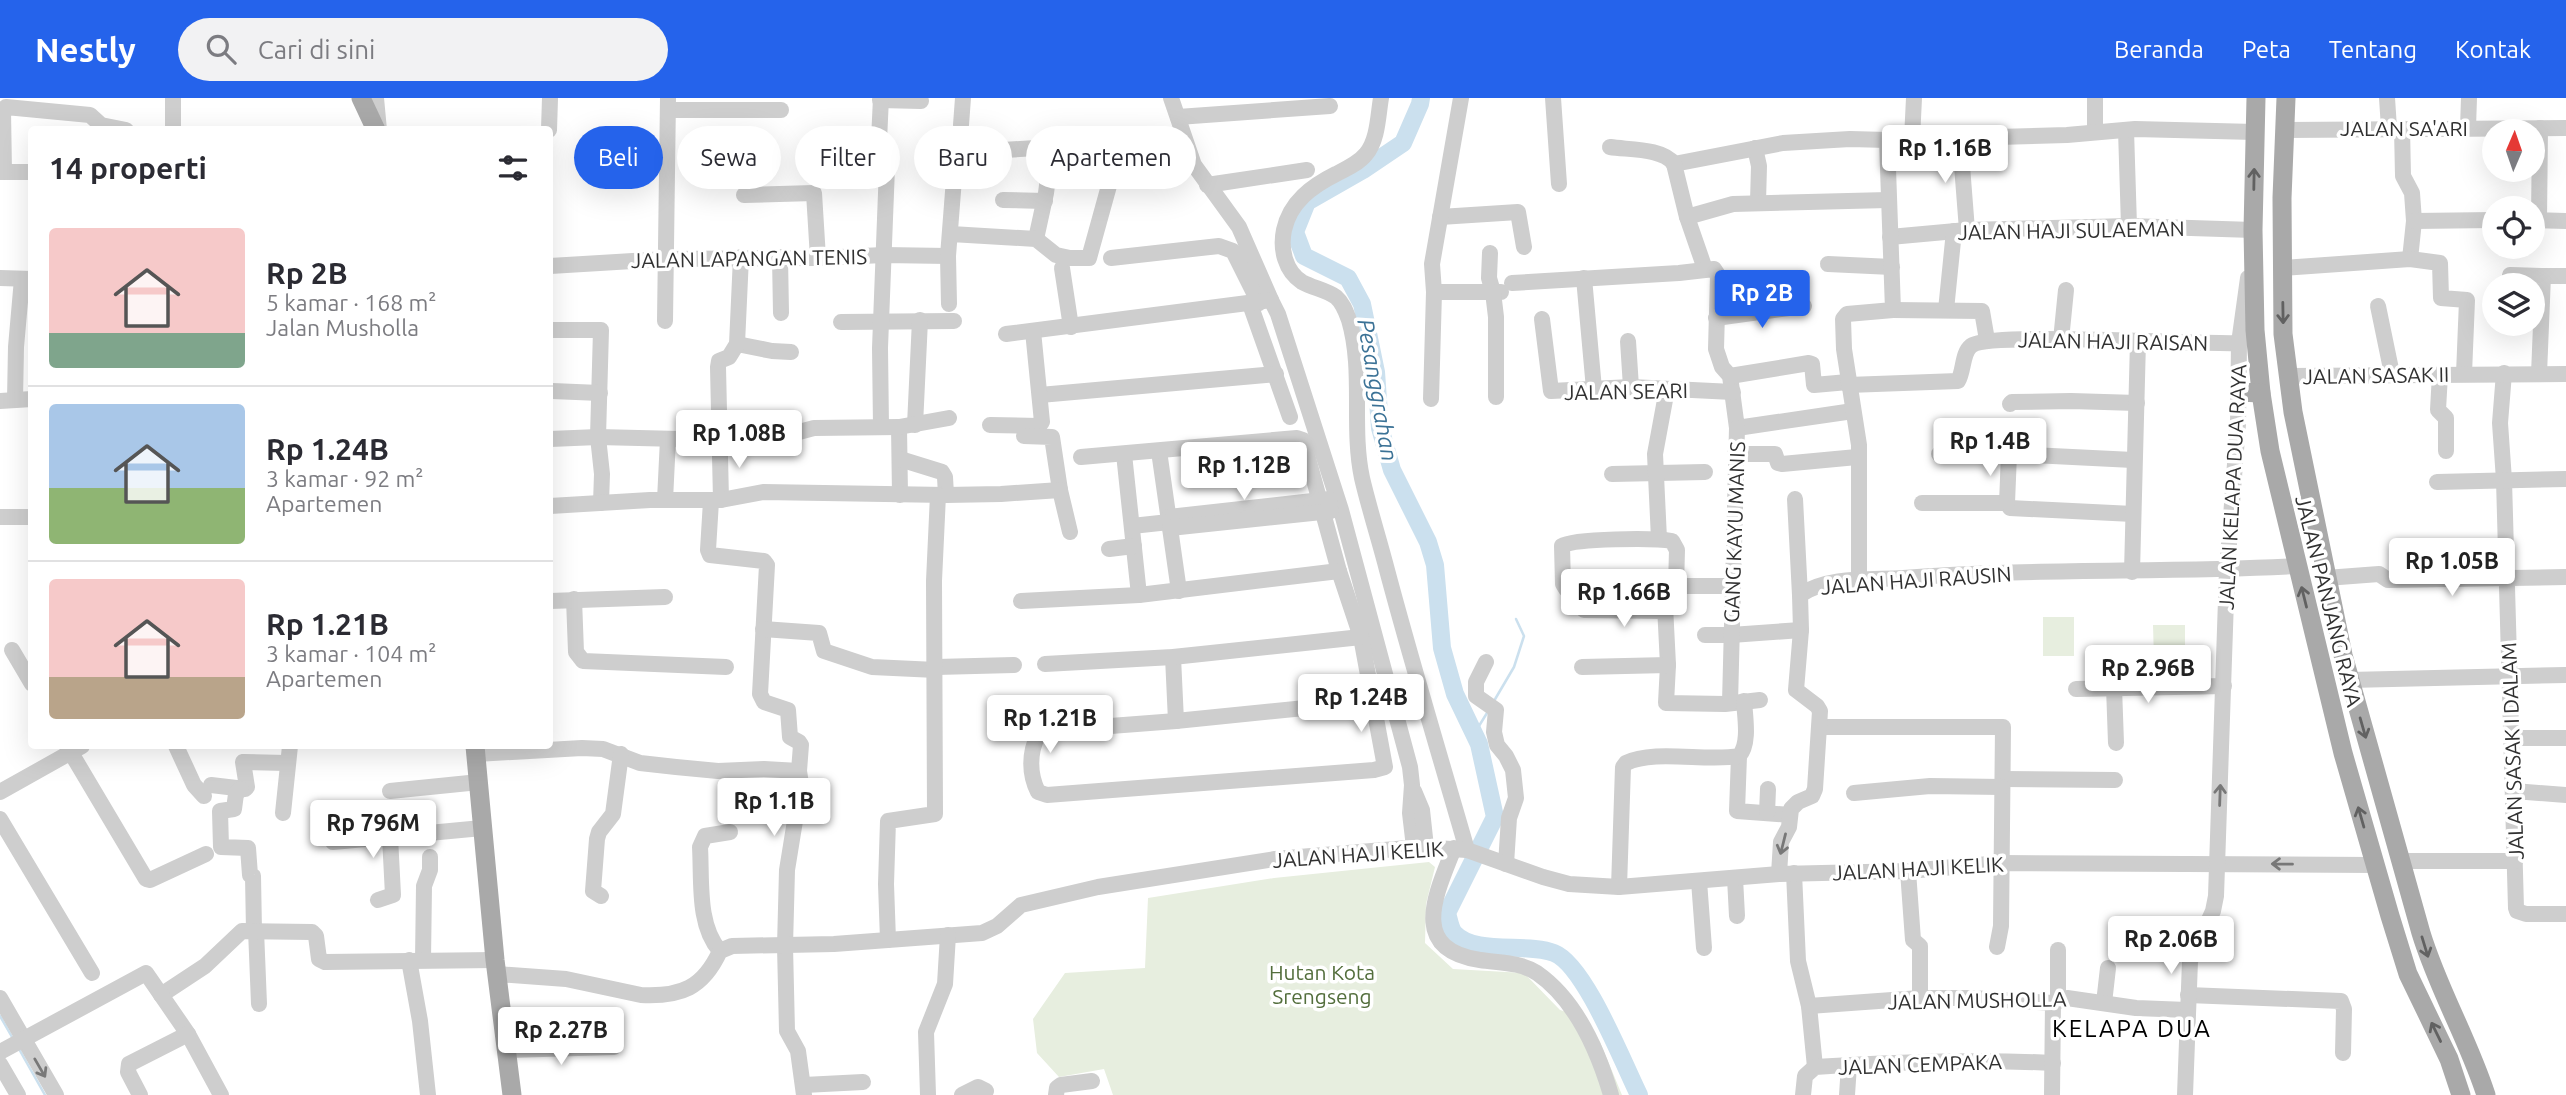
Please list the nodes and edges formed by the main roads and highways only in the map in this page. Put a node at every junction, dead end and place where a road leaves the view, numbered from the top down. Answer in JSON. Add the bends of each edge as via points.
{"nodes":[{"id":1,"x":361,"y":98,"type":"edge"},
{"id":2,"x":2256,"y":98,"type":"edge"},
{"id":3,"x":2286,"y":98,"type":"edge"},
{"id":4,"x":375,"y":126,"type":"edge"},
{"id":5,"x":2238,"y":392,"type":"road end"},
{"id":6,"x":2261,"y":393,"type":"junction"},
{"id":7,"x":476,"y":750,"type":"edge"},
{"id":8,"x":512,"y":1095,"type":"edge"},
{"id":9,"x":2461,"y":1095,"type":"edge"},
{"id":10,"x":2486,"y":1095,"type":"edge"}],
"edges":[{"from":1,"to":4,"type":"main road"},
{"from":6,"to":2,"type":"main road","name":"JALAN PANJANG RAYA","one_way":true,"via":[[2253,253]]},
{"from":3,"to":10,"type":"main road","name":"JALAN PANJANG RAYA","one_way":true,"via":[[2283,334],[2300,453],[2349,680],[2400,861],[2432,970]]},
{"from":5,"to":6,"type":"main road"},
{"from":9,"to":6,"type":"main road","name":"JALAN PANJANG RAYA","one_way":true,"via":[[2408,974],[2343,754],[2270,451]]},
{"from":7,"to":8,"type":"main road"}]}
